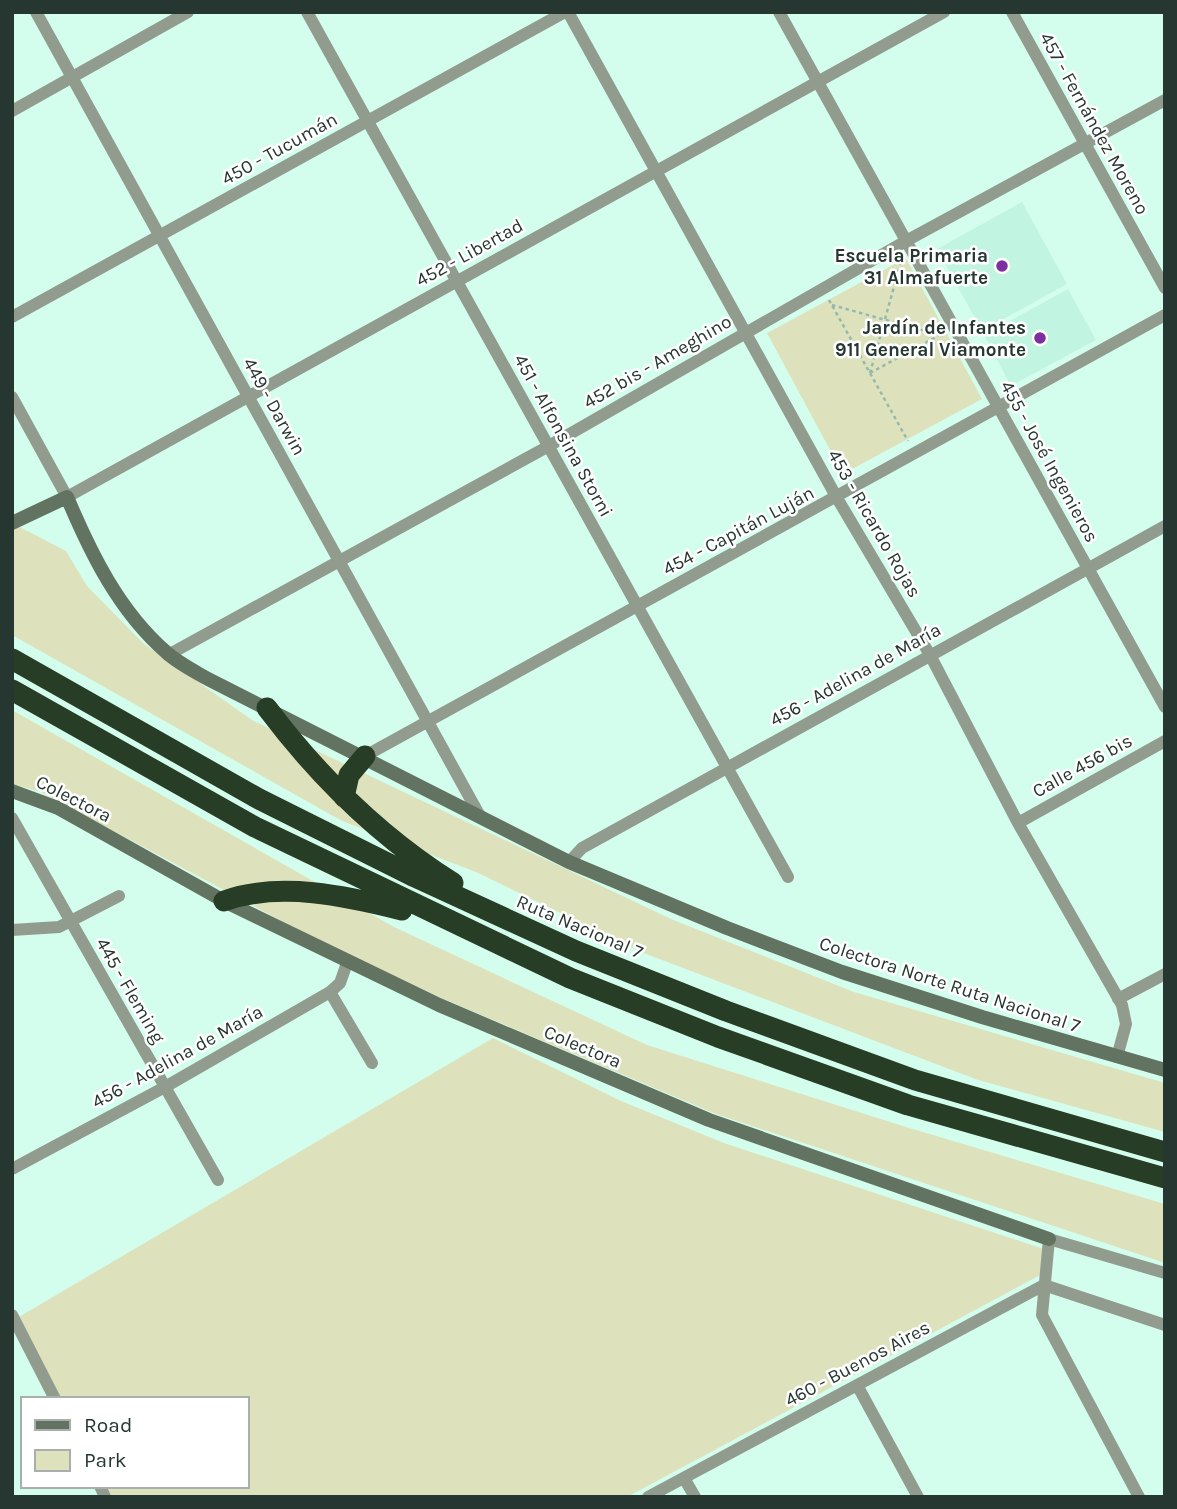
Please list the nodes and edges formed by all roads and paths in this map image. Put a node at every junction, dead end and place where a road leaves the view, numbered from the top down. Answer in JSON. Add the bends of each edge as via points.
{"nodes":[{"id":1,"x":36,"y":12,"type":"edge"},
{"id":2,"x":188,"y":12,"type":"edge"},
{"id":3,"x":307,"y":12,"type":"edge"},
{"id":4,"x":566,"y":12,"type":"edge"},
{"id":5,"x":779,"y":12,"type":"edge"},
{"id":6,"x":944,"y":12,"type":"edge"},
{"id":7,"x":1012,"y":12,"type":"edge"},
{"id":8,"x":72,"y":77,"type":"junction"},
{"id":9,"x":818,"y":82,"type":"junction"},
{"id":10,"x":1165,"y":100,"type":"edge"},
{"id":11,"x":12,"y":111,"type":"edge"},
{"id":12,"x":367,"y":121,"type":"junction"},
{"id":13,"x":1084,"y":143,"type":"junction"},
{"id":14,"x":656,"y":171,"type":"junction"},
{"id":15,"x":159,"y":236,"type":"junction"},
{"id":16,"x":906,"y":241,"type":"junction"},
{"id":17,"x":456,"y":282,"type":"junction"},
{"id":18,"x":822,"y":288,"type":"junction"},
{"id":19,"x":1165,"y":288,"type":"edge"},
{"id":20,"x":832,"y":305,"type":"junction"},
{"id":21,"x":1165,"y":315,"type":"edge"},
{"id":22,"x":12,"y":317,"type":"edge"},
{"id":23,"x":887,"y":320,"type":"junction"},
{"id":24,"x":745,"y":332,"type":"junction"},
{"id":25,"x":939,"y":335,"type":"junction"},
{"id":26,"x":961,"y":341,"type":"junction"},
{"id":27,"x":870,"y":373,"type":"junction"},
{"id":28,"x":12,"y":397,"type":"edge"},
{"id":29,"x":248,"y":397,"type":"junction"},
{"id":30,"x":998,"y":408,"type":"junction"},
{"id":31,"x":547,"y":447,"type":"junction"},
{"id":32,"x":916,"y":454,"type":"junction"},
{"id":33,"x":67,"y":496,"type":"junction"},
{"id":34,"x":837,"y":498,"type":"junction"},
{"id":35,"x":14,"y":521,"type":"edge"},
{"id":36,"x":1165,"y":526,"type":"edge"},
{"id":37,"x":339,"y":561,"type":"junction"},
{"id":38,"x":1088,"y":569,"type":"junction"},
{"id":39,"x":637,"y":606,"type":"junction"},
{"id":40,"x":168,"y":654,"type":"junction"},
{"id":41,"x":930,"y":655,"type":"junction"},
{"id":42,"x":12,"y":659,"type":"edge"},
{"id":43,"x":12,"y":690,"type":"edge"},
{"id":44,"x":1165,"y":707,"type":"edge"},
{"id":45,"x":267,"y":708,"type":"junction"},
{"id":46,"x":427,"y":724,"type":"junction"},
{"id":47,"x":1165,"y":741,"type":"edge"},
{"id":48,"x":365,"y":757,"type":"junction"},
{"id":49,"x":726,"y":767,"type":"junction"},
{"id":50,"x":12,"y":791,"type":"edge"},
{"id":51,"x":344,"y":797,"type":"junction"},
{"id":52,"x":12,"y":818,"type":"edge"},
{"id":53,"x":481,"y":819,"type":"junction"},
{"id":54,"x":1018,"y":823,"type":"junction"},
{"id":55,"x":569,"y":862,"type":"junction"},
{"id":56,"x":788,"y":877,"type":"dead end"},
{"id":57,"x":119,"y":896,"type":"dead end"},
{"id":58,"x":224,"y":901,"type":"junction"},
{"id":59,"x":69,"y":921,"type":"junction"},
{"id":60,"x":448,"y":922,"type":"junction"},
{"id":61,"x":520,"y":925,"type":"junction"},
{"id":62,"x":12,"y":930,"type":"edge"},
{"id":63,"x":347,"y":962,"type":"junction"},
{"id":64,"x":1165,"y":974,"type":"edge"},
{"id":65,"x":330,"y":992,"type":"junction"},
{"id":66,"x":1118,"y":999,"type":"junction"},
{"id":67,"x":1117,"y":1057,"type":"junction"},
{"id":68,"x":372,"y":1063,"type":"dead end"},
{"id":69,"x":1165,"y":1070,"type":"edge"},
{"id":70,"x":165,"y":1087,"type":"junction"},
{"id":71,"x":1165,"y":1152,"type":"edge"},
{"id":72,"x":12,"y":1169,"type":"edge"},
{"id":73,"x":1165,"y":1178,"type":"edge"},
{"id":74,"x":218,"y":1180,"type":"dead end"},
{"id":75,"x":1049,"y":1239,"type":"junction"},
{"id":76,"x":1165,"y":1273,"type":"edge"},
{"id":77,"x":1044,"y":1285,"type":"junction"},
{"id":78,"x":12,"y":1315,"type":"edge"},
{"id":79,"x":1165,"y":1325,"type":"edge"},
{"id":80,"x":857,"y":1385,"type":"junction"},
{"id":81,"x":54,"y":1397,"type":"edge"},
{"id":82,"x":684,"y":1478,"type":"junction"},
{"id":83,"x":648,"y":1497,"type":"edge"},
{"id":84,"x":695,"y":1497,"type":"edge"},
{"id":85,"x":918,"y":1497,"type":"edge"},
{"id":86,"x":1139,"y":1497,"type":"edge"}],
"edges":[{"from":1,"to":8,"type":"street","name":"449 - Darwin"},
{"from":2,"to":8,"type":"street"},
{"from":3,"to":12,"type":"street","name":"451 - Alfonsina Storni"},
{"from":4,"to":12,"type":"street","name":"450 - Tucumán"},
{"from":4,"to":14,"type":"street","name":"453 - Ricardo Rojas"},
{"from":5,"to":9,"type":"street","name":"455 - José Ingenieros"},
{"from":6,"to":9,"type":"street","name":"452 - Libertad"},
{"from":7,"to":13,"type":"street","name":"457 - Fernández Moreno"},
{"from":8,"to":11,"type":"street"},
{"from":8,"to":15,"type":"street","name":"449 - Darwin"},
{"from":9,"to":14,"type":"street","name":"452 - Libertad"},
{"from":9,"to":16,"type":"street","name":"455 - José Ingenieros"},
{"from":10,"to":13,"type":"street","name":"452 bis - Ameghino"},
{"from":12,"to":15,"type":"street","name":"450 - Tucumán"},
{"from":12,"to":17,"type":"street","name":"451 - Alfonsina Storni"},
{"from":13,"to":16,"type":"street","name":"452 bis - Ameghino"},
{"from":13,"to":19,"type":"street","name":"457 - Fernández Moreno"},
{"from":14,"to":17,"type":"street","name":"452 - Libertad"},
{"from":14,"to":24,"type":"street","name":"453 - Ricardo Rojas"},
{"from":15,"to":22,"type":"street","name":"450 - Tucumán"},
{"from":15,"to":29,"type":"street","name":"449 - Darwin"},
{"from":16,"to":18,"type":"street","name":"452 bis - Ameghino"},
{"from":16,"to":23,"type":"path"},
{"from":16,"to":26,"type":"street","name":"455 - José Ingenieros"},
{"from":17,"to":29,"type":"street","name":"452 - Libertad"},
{"from":17,"to":31,"type":"street","name":"451 - Alfonsina Storni"},
{"from":18,"to":20,"type":"path"},
{"from":18,"to":24,"type":"street","name":"452 bis - Ameghino"},
{"from":20,"to":23,"type":"path"},
{"from":20,"to":27,"type":"path"},
{"from":21,"to":30,"type":"street","name":"454 - Capitán Luján"},
{"from":23,"to":25,"type":"path"},
{"from":23,"to":27,"type":"path"},
{"from":24,"to":31,"type":"street","name":"452 bis - Ameghino"},
{"from":24,"to":34,"type":"street","name":"453 - Ricardo Rojas"},
{"from":25,"to":26,"type":"path"},
{"from":25,"to":27,"type":"path"},
{"from":26,"to":30,"type":"street","name":"455 - José Ingenieros"},
{"from":27,"to":32,"type":"path"},
{"from":28,"to":33,"type":"street"},
{"from":29,"to":33,"type":"street","name":"452 - Libertad"},
{"from":29,"to":37,"type":"street","name":"449 - Darwin"},
{"from":30,"to":32,"type":"street","name":"454 - Capitán Luján"},
{"from":30,"to":38,"type":"street","name":"455 - José Ingenieros"},
{"from":31,"to":37,"type":"street","name":"452 bis - Ameghino"},
{"from":31,"to":39,"type":"street","name":"451 - Alfonsina Storni"},
{"from":32,"to":34,"type":"street","name":"454 - Capitán Luján"},
{"from":33,"to":35,"type":"street","name":"452 - Libertad"},
{"from":33,"to":40,"type":"street","via":[[108,583]]},
{"from":34,"to":39,"type":"street","name":"454 - Capitán Luján"},
{"from":34,"to":41,"type":"street","name":"453 - Ricardo Rojas"},
{"from":36,"to":38,"type":"street","name":"456 - Adelina de María"},
{"from":37,"to":40,"type":"street","name":"452 bis - Ameghino"},
{"from":37,"to":46,"type":"street","name":"449 - Darwin"},
{"from":38,"to":41,"type":"street","name":"456 - Adelina de María"},
{"from":38,"to":44,"type":"street","name":"455 - José Ingenieros"},
{"from":39,"to":46,"type":"street","name":"454 - Capitán Luján"},
{"from":39,"to":49,"type":"street","name":"451 - Alfonsina Storni"},
{"from":40,"to":45,"type":"street"},
{"from":41,"to":49,"type":"street","name":"456 - Adelina de María"},
{"from":41,"to":54,"type":"street","name":"453 - Ricardo Rojas"},
{"from":42,"to":61,"type":"highway","name":"Ruta Nacional 7","via":[[259,799]]},
{"from":43,"to":60,"type":"highway","via":[[255,827]]},
{"from":45,"to":48,"type":"street"},
{"from":45,"to":51,"type":"highway","via":[[303,757]]},
{"from":46,"to":48,"type":"street","name":"454 - Capitán Luján"},
{"from":46,"to":53,"type":"street","name":"449 - Darwin"},
{"from":47,"to":54,"type":"street","name":"Calle 456 bis"},
{"from":48,"to":51,"type":"highway","via":[[349,775]]},
{"from":48,"to":53,"type":"street"},
{"from":49,"to":55,"type":"street","name":"456 - Adelina de María","via":[[582,848]]},
{"from":49,"to":56,"type":"street","name":"451 - Alfonsina Storni"},
{"from":50,"to":58,"type":"street","name":"Colectora","via":[[58,808]]},
{"from":51,"to":61,"type":"highway","via":[[406,851]]},
{"from":52,"to":59,"type":"street","name":"445 - Fleming"},
{"from":53,"to":55,"type":"street"},
{"from":54,"to":66,"type":"street","name":"453 - Ricardo Rojas"},
{"from":55,"to":67,"type":"street","name":"Colectora Norte Ruta Nacional 7","via":[[842,972]]},
{"from":57,"to":59,"type":"street"},
{"from":58,"to":60,"type":"highway","via":[[253,893],[297,892],[377,904]]},
{"from":58,"to":63,"type":"street","name":"Colectora"},
{"from":59,"to":62,"type":"street","via":[[59,927]]},
{"from":59,"to":70,"type":"street","name":"445 - Fleming"},
{"from":60,"to":73,"type":"highway","via":[[570,978],[908,1105]]},
{"from":61,"to":71,"type":"highway","name":"Ruta Nacional 7","via":[[726,1011],[915,1080]]},
{"from":63,"to":65,"type":"street","via":[[340,983]]},
{"from":63,"to":75,"type":"street","name":"Colectora","via":[[709,1120]]},
{"from":64,"to":66,"type":"street"},
{"from":65,"to":68,"type":"street"},
{"from":65,"to":70,"type":"street","name":"456 - Adelina de María"},
{"from":66,"to":67,"type":"street","name":"453 - Ricardo Rojas","via":[[1126,1024]]},
{"from":67,"to":69,"type":"street","name":"Colectora Norte Ruta Nacional 7"},
{"from":70,"to":72,"type":"street","name":"456 - Adelina de María"},
{"from":70,"to":74,"type":"street","name":"445 - Fleming"},
{"from":75,"to":76,"type":"street","name":"Colectora"},
{"from":75,"to":77,"type":"street"},
{"from":77,"to":79,"type":"street"},
{"from":77,"to":80,"type":"street","name":"460 - Buenos Aires"},
{"from":77,"to":86,"type":"street","via":[[1042,1315]]},
{"from":78,"to":81,"type":"street"},
{"from":80,"to":82,"type":"street","name":"460 - Buenos Aires"},
{"from":80,"to":85,"type":"street"},
{"from":82,"to":83,"type":"street","name":"460 - Buenos Aires"},
{"from":82,"to":84,"type":"street"}]}
